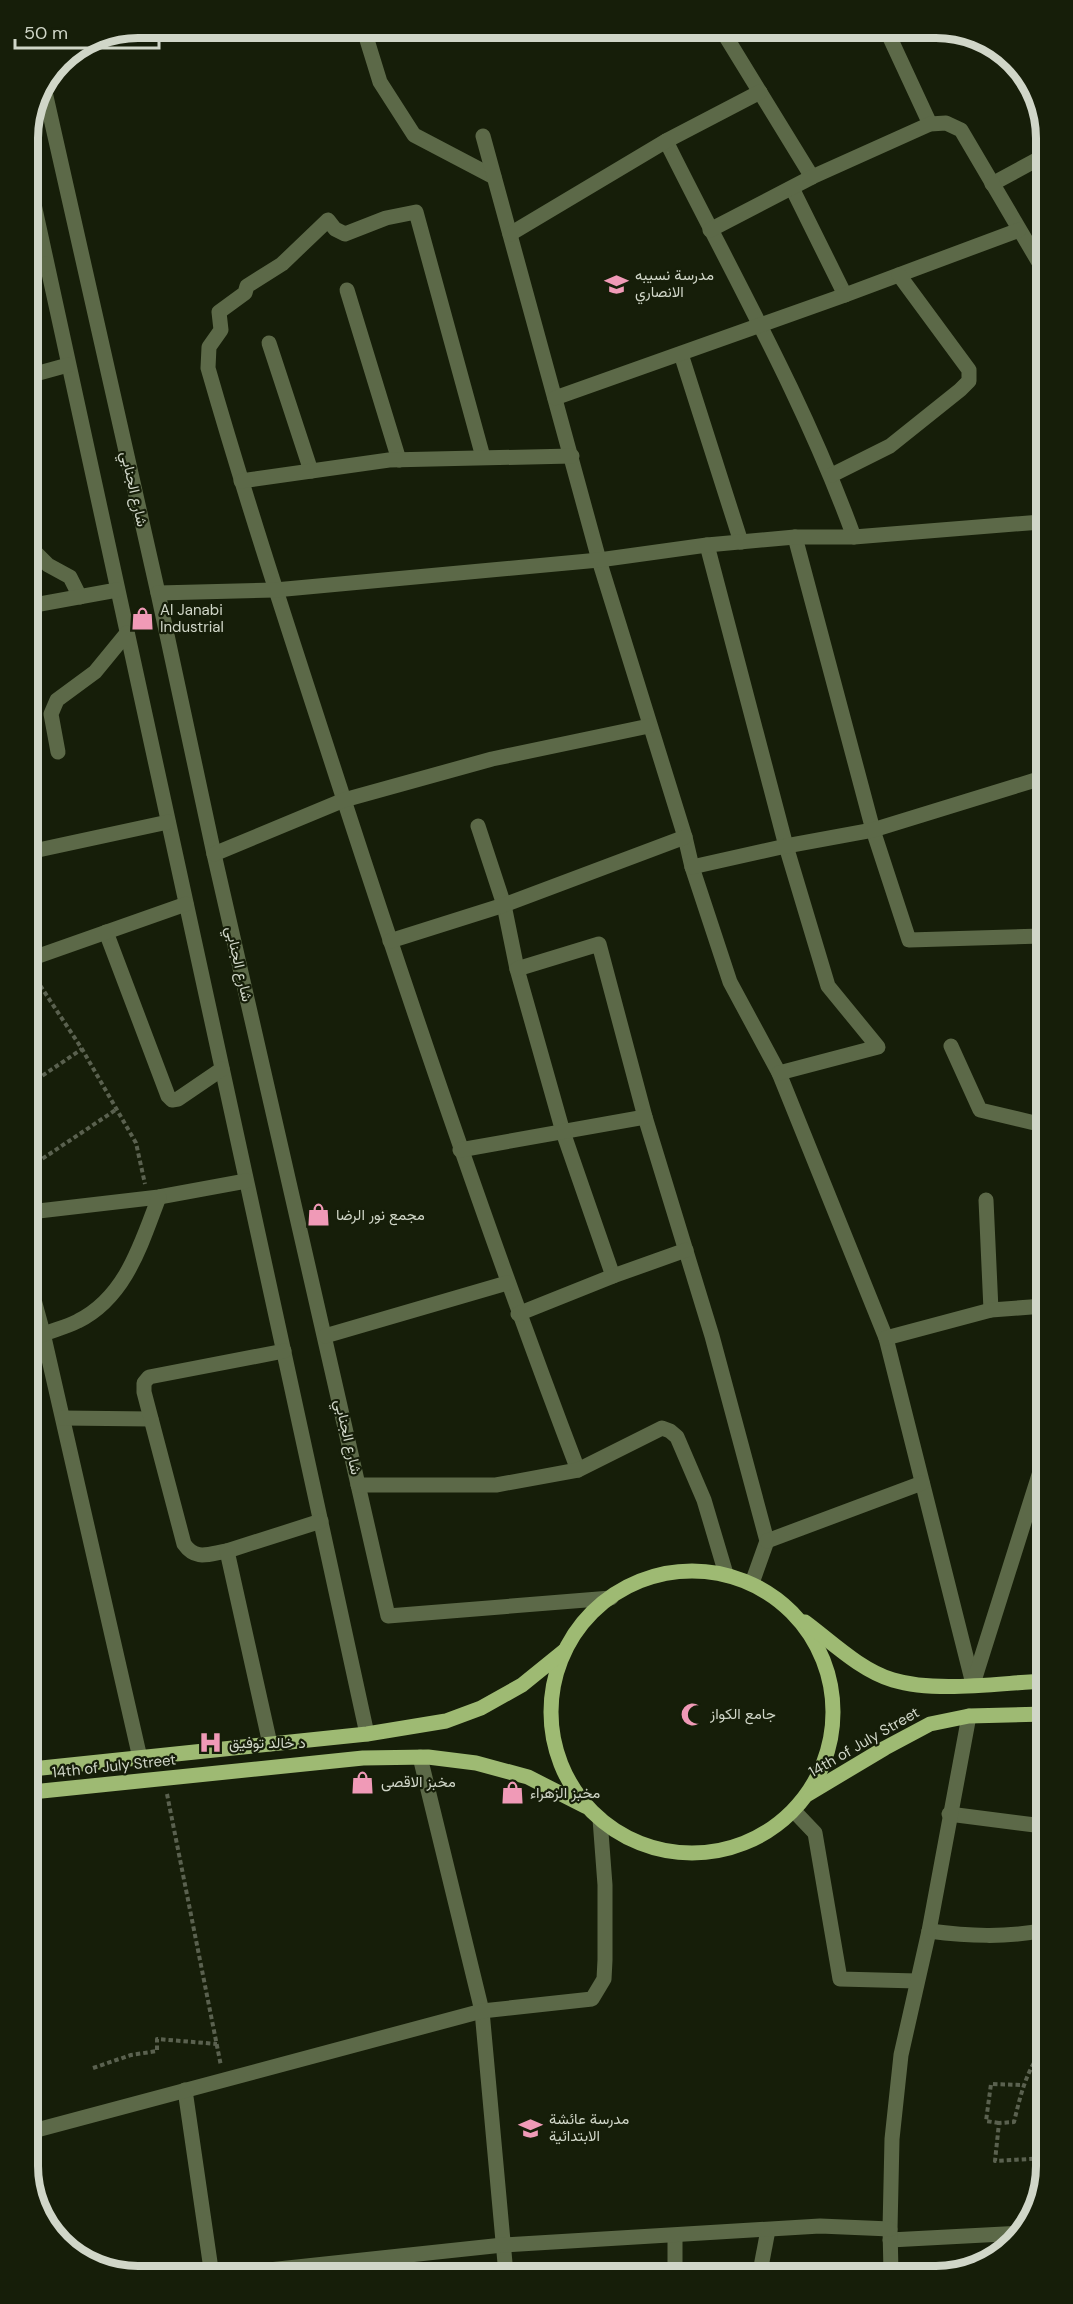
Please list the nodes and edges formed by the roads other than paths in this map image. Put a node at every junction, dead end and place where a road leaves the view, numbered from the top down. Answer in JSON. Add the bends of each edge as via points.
{"nodes":[{"id":1,"x":366,"y":38,"type":"edge"},
{"id":2,"x":727,"y":38,"type":"edge"},
{"id":3,"x":890,"y":38,"type":"edge"},
{"id":4,"x":760,"y":92,"type":"junction"},
{"id":5,"x":46,"y":98,"type":"edge"},
{"id":6,"x":930,"y":124,"type":"junction"},
{"id":7,"x":483,"y":136,"type":"dead end"},
{"id":8,"x":666,"y":141,"type":"junction"},
{"id":9,"x":1036,"y":160,"type":"edge"},
{"id":10,"x":494,"y":177,"type":"junction"},
{"id":11,"x":812,"y":177,"type":"junction"},
{"id":12,"x":992,"y":184,"type":"junction"},
{"id":13,"x":792,"y":188,"type":"junction"},
{"id":14,"x":38,"y":225,"type":"edge"},
{"id":15,"x":710,"y":230,"type":"junction"},
{"id":16,"x":1019,"y":230,"type":"junction"},
{"id":17,"x":510,"y":234,"type":"junction"},
{"id":18,"x":1036,"y":258,"type":"edge"},
{"id":19,"x":46,"y":264,"type":"junction"},
{"id":20,"x":38,"y":267,"type":"edge"},
{"id":21,"x":899,"y":275,"type":"junction"},
{"id":22,"x":347,"y":290,"type":"dead end"},
{"id":23,"x":845,"y":295,"type":"junction"},
{"id":24,"x":761,"y":326,"type":"junction"},
{"id":25,"x":269,"y":343,"type":"dead end"},
{"id":26,"x":681,"y":354,"type":"junction"},
{"id":27,"x":68,"y":365,"type":"junction"},
{"id":28,"x":38,"y":372,"type":"edge"},
{"id":29,"x":555,"y":398,"type":"junction"},
{"id":30,"x":572,"y":456,"type":"junction"},
{"id":31,"x":483,"y":457,"type":"junction"},
{"id":32,"x":399,"y":460,"type":"junction"},
{"id":33,"x":311,"y":471,"type":"junction"},
{"id":34,"x":832,"y":475,"type":"junction"},
{"id":35,"x":241,"y":481,"type":"junction"},
{"id":36,"x":1036,"y":522,"type":"edge"},
{"id":37,"x":795,"y":537,"type":"junction"},
{"id":38,"x":854,"y":537,"type":"junction"},
{"id":39,"x":741,"y":542,"type":"junction"},
{"id":40,"x":707,"y":545,"type":"junction"},
{"id":41,"x":38,"y":555,"type":"edge"},
{"id":42,"x":599,"y":560,"type":"junction"},
{"id":43,"x":117,"y":590,"type":"junction"},
{"id":44,"x":274,"y":590,"type":"junction"},
{"id":45,"x":158,"y":593,"type":"junction"},
{"id":46,"x":80,"y":597,"type":"junction"},
{"id":47,"x":38,"y":604,"type":"edge"},
{"id":48,"x":127,"y":633,"type":"junction"},
{"id":49,"x":649,"y":726,"type":"junction"},
{"id":50,"x":58,"y":752,"type":"dead end"},
{"id":51,"x":1036,"y":780,"type":"edge"},
{"id":52,"x":344,"y":800,"type":"junction"},
{"id":53,"x":168,"y":822,"type":"junction"},
{"id":54,"x":478,"y":826,"type":"dead end"},
{"id":55,"x":873,"y":830,"type":"junction"},
{"id":56,"x":685,"y":837,"type":"junction"},
{"id":57,"x":786,"y":846,"type":"junction"},
{"id":58,"x":38,"y":850,"type":"edge"},
{"id":59,"x":214,"y":854,"type":"junction"},
{"id":60,"x":692,"y":867,"type":"junction"},
{"id":61,"x":186,"y":904,"type":"junction"},
{"id":62,"x":504,"y":905,"type":"junction"},
{"id":63,"x":106,"y":933,"type":"junction"},
{"id":64,"x":1036,"y":936,"type":"edge"},
{"id":65,"x":390,"y":941,"type":"junction"},
{"id":66,"x":38,"y":956,"type":"edge"},
{"id":67,"x":517,"y":969,"type":"junction"},
{"id":68,"x":951,"y":1046,"type":"dead end"},
{"id":69,"x":222,"y":1069,"type":"junction"},
{"id":70,"x":779,"y":1073,"type":"junction"},
{"id":71,"x":645,"y":1116,"type":"junction"},
{"id":72,"x":1036,"y":1123,"type":"edge"},
{"id":73,"x":563,"y":1132,"type":"junction"},
{"id":74,"x":460,"y":1150,"type":"junction"},
{"id":75,"x":246,"y":1181,"type":"junction"},
{"id":76,"x":153,"y":1198,"type":"junction"},
{"id":77,"x":986,"y":1200,"type":"dead end"},
{"id":78,"x":38,"y":1211,"type":"edge"},
{"id":79,"x":686,"y":1250,"type":"junction"},
{"id":80,"x":613,"y":1275,"type":"junction"},
{"id":81,"x":507,"y":1283,"type":"junction"},
{"id":82,"x":1036,"y":1307,"type":"edge"},
{"id":83,"x":991,"y":1310,"type":"junction"},
{"id":84,"x":518,"y":1314,"type":"junction"},
{"id":85,"x":38,"y":1336,"type":"edge"},
{"id":86,"x":325,"y":1336,"type":"junction"},
{"id":87,"x":886,"y":1338,"type":"junction"},
{"id":88,"x":38,"y":1339,"type":"edge"},
{"id":89,"x":284,"y":1351,"type":"junction"},
{"id":90,"x":63,"y":1418,"type":"junction"},
{"id":91,"x":151,"y":1419,"type":"junction"},
{"id":92,"x":578,"y":1470,"type":"junction"},
{"id":93,"x":922,"y":1483,"type":"junction"},
{"id":94,"x":1036,"y":1484,"type":"edge"},
{"id":95,"x":358,"y":1485,"type":"junction"},
{"id":96,"x":321,"y":1521,"type":"junction"},
{"id":97,"x":767,"y":1541,"type":"junction"},
{"id":98,"x":227,"y":1551,"type":"junction"},
{"id":99,"x":726,"y":1574,"type":"junction"},
{"id":100,"x":752,"y":1583,"type":"junction"},
{"id":101,"x":611,"y":1598,"type":"junction"},
{"id":102,"x":796,"y":1616,"type":"junction"},
{"id":103,"x":564,"y":1651,"type":"junction"},
{"id":104,"x":1036,"y":1681,"type":"edge"},
{"id":105,"x":973,"y":1684,"type":"junction"},
{"id":106,"x":1036,"y":1714,"type":"edge"},
{"id":107,"x":969,"y":1716,"type":"junction"},
{"id":108,"x":368,"y":1734,"type":"junction"},
{"id":109,"x":270,"y":1744,"type":"junction"},
{"id":110,"x":420,"y":1757,"type":"junction"},
{"id":111,"x":140,"y":1758,"type":"junction"},
{"id":112,"x":38,"y":1768,"type":"edge"},
{"id":113,"x":38,"y":1791,"type":"edge"},
{"id":114,"x":808,"y":1794,"type":"junction"},
{"id":115,"x":586,"y":1807,"type":"junction"},
{"id":116,"x":794,"y":1811,"type":"junction"},
{"id":117,"x":949,"y":1814,"type":"junction"},
{"id":118,"x":600,"y":1819,"type":"junction"},
{"id":119,"x":1036,"y":1825,"type":"edge"},
{"id":120,"x":929,"y":1931,"type":"junction"},
{"id":121,"x":1036,"y":1932,"type":"edge"},
{"id":122,"x":917,"y":1981,"type":"junction"},
{"id":123,"x":482,"y":2010,"type":"junction"},
{"id":124,"x":185,"y":2090,"type":"junction"},
{"id":125,"x":38,"y":2129,"type":"edge"},
{"id":126,"x":768,"y":2230,"type":"junction"},
{"id":127,"x":1009,"y":2233,"type":"edge"},
{"id":128,"x":890,"y":2235,"type":"junction"},
{"id":129,"x":675,"y":2236,"type":"junction"},
{"id":130,"x":503,"y":2245,"type":"junction"},
{"id":131,"x":211,"y":2266,"type":"edge"},
{"id":132,"x":359,"y":2266,"type":"edge"},
{"id":133,"x":505,"y":2266,"type":"edge"},
{"id":134,"x":675,"y":2266,"type":"edge"},
{"id":135,"x":761,"y":2266,"type":"edge"},
{"id":136,"x":891,"y":2266,"type":"edge"}],
"edges":[{"from":1,"to":10,"type":"street","via":[[380,82],[414,135]]},
{"from":2,"to":4,"type":"street"},
{"from":3,"to":6,"type":"street"},
{"from":4,"to":8,"type":"street"},
{"from":4,"to":11,"type":"street"},
{"from":5,"to":45,"type":"street","name":"شارع الجنابي"},
{"from":6,"to":11,"type":"street"},
{"from":6,"to":12,"type":"street","via":[[946,123],[961,130]]},
{"from":7,"to":10,"type":"street"},
{"from":8,"to":15,"type":"street"},
{"from":8,"to":17,"type":"street"},
{"from":9,"to":12,"type":"street"},
{"from":10,"to":17,"type":"street"},
{"from":11,"to":13,"type":"street"},
{"from":12,"to":16,"type":"street"},
{"from":13,"to":15,"type":"street"},
{"from":13,"to":23,"type":"street"},
{"from":14,"to":19,"type":"street"},
{"from":15,"to":24,"type":"street"},
{"from":16,"to":18,"type":"street"},
{"from":16,"to":21,"type":"street"},
{"from":17,"to":29,"type":"street"},
{"from":19,"to":20,"type":"street"},
{"from":19,"to":27,"type":"street"},
{"from":21,"to":23,"type":"street"},
{"from":21,"to":34,"type":"street","via":[[969,370],[969,381],[890,446]]},
{"from":22,"to":32,"type":"street"},
{"from":23,"to":24,"type":"street"},
{"from":24,"to":26,"type":"street"},
{"from":24,"to":34,"type":"street"},
{"from":25,"to":33,"type":"street"},
{"from":26,"to":29,"type":"street"},
{"from":26,"to":39,"type":"street"},
{"from":27,"to":28,"type":"street"},
{"from":27,"to":43,"type":"street"},
{"from":29,"to":30,"type":"street"},
{"from":30,"to":31,"type":"street"},
{"from":30,"to":42,"type":"street"},
{"from":31,"to":32,"type":"street"},
{"from":31,"to":35,"type":"street","via":[[416,212],[386,218],[345,234],[328,220],[282,264],[247,286],[245,293],[219,312],[221,330],[209,347],[208,368]]},
{"from":32,"to":33,"type":"street"},
{"from":33,"to":35,"type":"street"},
{"from":34,"to":38,"type":"street"},
{"from":35,"to":44,"type":"street"},
{"from":36,"to":38,"type":"street"},
{"from":37,"to":38,"type":"street"},
{"from":37,"to":39,"type":"street"},
{"from":37,"to":55,"type":"street"},
{"from":39,"to":40,"type":"street"},
{"from":40,"to":42,"type":"street"},
{"from":40,"to":57,"type":"street"},
{"from":41,"to":46,"type":"street","via":[[69,577]]},
{"from":42,"to":44,"type":"street"},
{"from":42,"to":49,"type":"street"},
{"from":43,"to":46,"type":"street"},
{"from":43,"to":48,"type":"street"},
{"from":44,"to":45,"type":"street"},
{"from":44,"to":52,"type":"street"},
{"from":45,"to":59,"type":"street","name":"شارع الجنابي"},
{"from":46,"to":47,"type":"street"},
{"from":48,"to":50,"type":"street","via":[[95,672],[57,700],[51,714]]},
{"from":48,"to":53,"type":"street"},
{"from":49,"to":52,"type":"street","via":[[492,759]]},
{"from":49,"to":56,"type":"street"},
{"from":51,"to":55,"type":"street"},
{"from":52,"to":59,"type":"street"},
{"from":52,"to":65,"type":"street"},
{"from":53,"to":58,"type":"street"},
{"from":53,"to":61,"type":"street"},
{"from":54,"to":62,"type":"street"},
{"from":55,"to":57,"type":"street"},
{"from":55,"to":64,"type":"street","via":[[909,940]]},
{"from":56,"to":60,"type":"street"},
{"from":56,"to":62,"type":"street"},
{"from":57,"to":60,"type":"street"},
{"from":57,"to":70,"type":"street","via":[[828,986],[878,1047]]},
{"from":59,"to":86,"type":"street","name":"شارع الجنابي"},
{"from":60,"to":70,"type":"street","via":[[730,982]]},
{"from":61,"to":63,"type":"street"},
{"from":61,"to":69,"type":"street"},
{"from":62,"to":65,"type":"street"},
{"from":62,"to":67,"type":"street"},
{"from":63,"to":66,"type":"street"},
{"from":63,"to":69,"type":"street","via":[[168,1096],[178,1099]]},
{"from":65,"to":74,"type":"street"},
{"from":67,"to":71,"type":"street","via":[[599,944]]},
{"from":67,"to":73,"type":"street"},
{"from":68,"to":72,"type":"street","via":[[980,1110]]},
{"from":69,"to":75,"type":"street"},
{"from":70,"to":87,"type":"street"},
{"from":71,"to":73,"type":"street"},
{"from":71,"to":79,"type":"street"},
{"from":73,"to":74,"type":"street"},
{"from":73,"to":80,"type":"street"},
{"from":74,"to":81,"type":"street"},
{"from":75,"to":76,"type":"street"},
{"from":75,"to":89,"type":"street"},
{"from":76,"to":78,"type":"street"},
{"from":76,"to":85,"type":"street","via":[[129,1270],[110,1296],[77,1322]]},
{"from":77,"to":83,"type":"street"},
{"from":79,"to":80,"type":"street"},
{"from":79,"to":97,"type":"street"},
{"from":80,"to":84,"type":"street"},
{"from":81,"to":84,"type":"street"},
{"from":81,"to":86,"type":"street"},
{"from":82,"to":83,"type":"street"},
{"from":83,"to":87,"type":"street"},
{"from":84,"to":92,"type":"street"},
{"from":86,"to":95,"type":"street","name":"شارع الجنابي"},
{"from":87,"to":93,"type":"street"},
{"from":88,"to":90,"type":"street"},
{"from":89,"to":91,"type":"street","via":[[149,1377],[144,1392]]},
{"from":89,"to":96,"type":"street"},
{"from":90,"to":91,"type":"street"},
{"from":90,"to":111,"type":"street"},
{"from":91,"to":98,"type":"street","via":[[184,1544],[190,1553],[199,1555]]},
{"from":92,"to":95,"type":"street","via":[[496,1485]]},
{"from":92,"to":99,"type":"street","via":[[662,1428],[669,1431],[677,1437],[704,1500]]},
{"from":93,"to":97,"type":"street"},
{"from":93,"to":105,"type":"street"},
{"from":94,"to":105,"type":"street"},
{"from":95,"to":101,"type":"street","name":"شارع الجنابي","via":[[388,1616]]},
{"from":96,"to":98,"type":"street"},
{"from":96,"to":108,"type":"street"},
{"from":97,"to":100,"type":"street"},
{"from":98,"to":109,"type":"street"},
{"from":99,"to":100,"type":"main road"},
{"from":99,"to":101,"type":"main road","via":[[678,1570],[632,1583]]},
{"from":100,"to":102,"type":"main road"},
{"from":101,"to":103,"type":"main road","via":[[592,1611]]},
{"from":102,"to":105,"type":"main road","name":"14th of July Street","via":[[865,1666],[893,1680],[923,1685]]},
{"from":102,"to":114,"type":"main road","via":[[820,1651],[833,1691],[833,1734],[824,1765]]},
{"from":103,"to":108,"type":"main road","name":"14th of July Street","via":[[522,1685],[481,1708],[446,1720]]},
{"from":103,"to":115,"type":"main road","via":[[553,1682],[550,1715],[555,1748],[567,1779]]},
{"from":104,"to":105,"type":"main road","name":"14th of July Street"},
{"from":106,"to":107,"type":"main road","name":"14th of July Street"},
{"from":107,"to":114,"type":"main road","name":"14th of July Street","via":[[930,1724]]},
{"from":107,"to":117,"type":"street"},
{"from":108,"to":109,"type":"main road","name":"14th of July Street"},
{"from":109,"to":111,"type":"main road","name":"14th of July Street"},
{"from":110,"to":113,"type":"main road","name":"14th of July Street","via":[[363,1758]]},
{"from":110,"to":115,"type":"main road","name":"14th of July Street","via":[[476,1762],[528,1777]]},
{"from":110,"to":123,"type":"street"},
{"from":111,"to":112,"type":"main road","name":"14th of July Street"},
{"from":114,"to":116,"type":"main road"},
{"from":115,"to":118,"type":"main road"},
{"from":116,"to":118,"type":"main road","via":[[766,1833],[734,1848],[699,1854],[663,1851],[630,1839]]},
{"from":116,"to":122,"type":"street","via":[[814,1833],[840,1979]]},
{"from":117,"to":119,"type":"street"},
{"from":117,"to":120,"type":"street"},
{"from":118,"to":123,"type":"street","via":[[605,1960],[604,1979],[592,1999]]},
{"from":120,"to":121,"type":"street","via":[[976,1937]]},
{"from":120,"to":122,"type":"street"},
{"from":122,"to":128,"type":"street","via":[[901,2055],[892,2139]]},
{"from":123,"to":124,"type":"street"},
{"from":123,"to":130,"type":"street"},
{"from":124,"to":125,"type":"street"},
{"from":124,"to":131,"type":"street"},
{"from":126,"to":128,"type":"street","via":[[820,2226]]},
{"from":126,"to":129,"type":"street"},
{"from":126,"to":135,"type":"street"},
{"from":127,"to":128,"type":"street"},
{"from":128,"to":136,"type":"street"},
{"from":129,"to":130,"type":"street"},
{"from":129,"to":134,"type":"street"},
{"from":130,"to":132,"type":"street"},
{"from":130,"to":133,"type":"street"}]}
